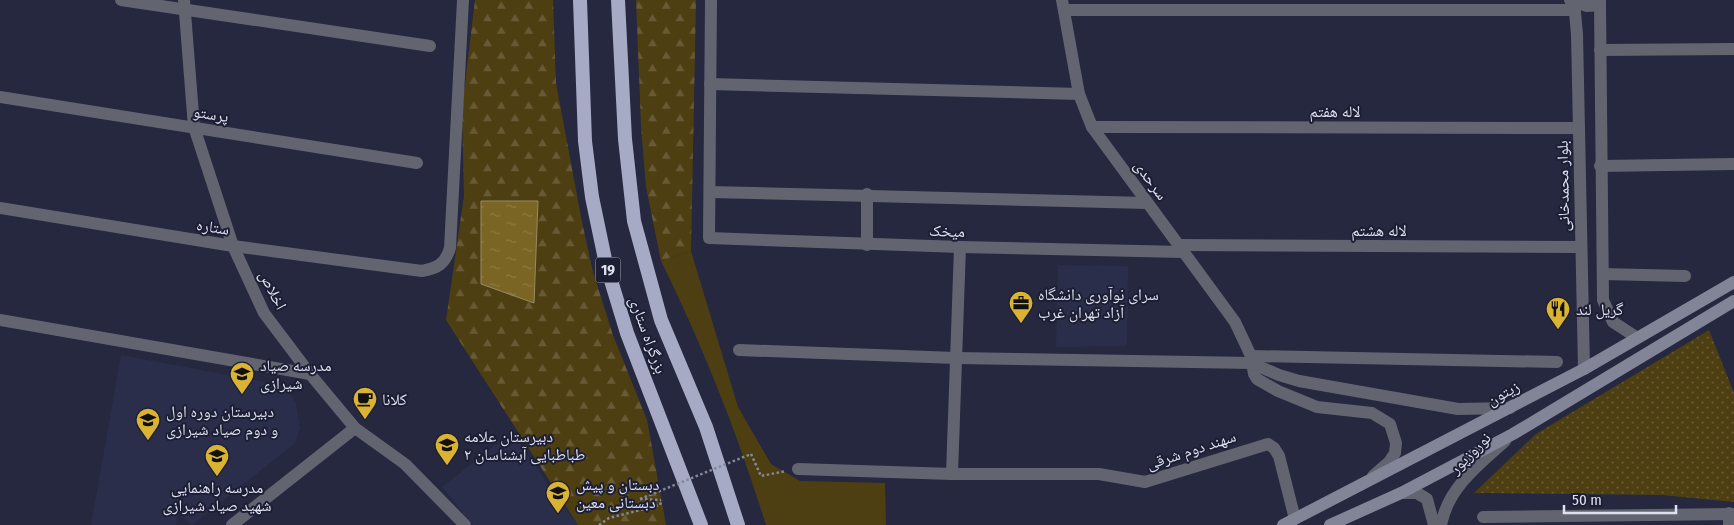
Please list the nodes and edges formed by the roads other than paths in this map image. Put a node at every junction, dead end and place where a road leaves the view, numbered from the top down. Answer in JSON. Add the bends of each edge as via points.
{"nodes":[{"id":1,"x":121,"y":0,"type":"edge"},
{"id":2,"x":464,"y":0,"type":"edge"},
{"id":3,"x":580,"y":0,"type":"edge"},
{"id":4,"x":618,"y":0,"type":"edge"},
{"id":5,"x":711,"y":0,"type":"edge"},
{"id":6,"x":1600,"y":3,"type":"edge"},
{"id":7,"x":1573,"y":4,"type":"edge"},
{"id":8,"x":184,"y":5,"type":"edge"},
{"id":9,"x":1063,"y":5,"type":"edge"},
{"id":10,"x":430,"y":46,"type":"dead end"},
{"id":11,"x":1734,"y":49,"type":"edge"},
{"id":12,"x":1600,"y":50,"type":"junction"},
{"id":13,"x":710,"y":84,"type":"junction"},
{"id":14,"x":1080,"y":94,"type":"junction"},
{"id":15,"x":0,"y":97,"type":"edge"},
{"id":16,"x":194,"y":127,"type":"junction"},
{"id":17,"x":1092,"y":127,"type":"junction"},
{"id":18,"x":1579,"y":128,"type":"junction"},
{"id":19,"x":417,"y":162,"type":"dead end"},
{"id":20,"x":1734,"y":164,"type":"edge"},
{"id":21,"x":1600,"y":166,"type":"junction"},
{"id":22,"x":710,"y":192,"type":"junction"},
{"id":23,"x":867,"y":194,"type":"junction"},
{"id":24,"x":1147,"y":203,"type":"junction"},
{"id":25,"x":0,"y":208,"type":"edge"},
{"id":26,"x":867,"y":244,"type":"junction"},
{"id":27,"x":233,"y":246,"type":"junction"},
{"id":28,"x":960,"y":247,"type":"junction"},
{"id":29,"x":1580,"y":247,"type":"junction"},
{"id":30,"x":1181,"y":248,"type":"junction"},
{"id":31,"x":1603,"y":274,"type":"junction"},
{"id":32,"x":1685,"y":276,"type":"dead end"},
{"id":33,"x":1734,"y":282,"type":"edge"},
{"id":34,"x":1581,"y":290,"type":"junction"},
{"id":35,"x":1603,"y":290,"type":"junction"},
{"id":36,"x":1734,"y":301,"type":"edge"},
{"id":37,"x":0,"y":320,"type":"edge"},
{"id":38,"x":1636,"y":337,"type":"junction"},
{"id":39,"x":739,"y":350,"type":"dead end"},
{"id":40,"x":956,"y":358,"type":"junction"},
{"id":41,"x":1251,"y":360,"type":"junction"},
{"id":42,"x":1557,"y":362,"type":"dead end"},
{"id":43,"x":1584,"y":369,"type":"junction"},
{"id":44,"x":310,"y":374,"type":"junction"},
{"id":45,"x":1512,"y":408,"type":"junction"},
{"id":46,"x":355,"y":428,"type":"junction"},
{"id":47,"x":1513,"y":434,"type":"junction"},
{"id":48,"x":798,"y":470,"type":"road end"},
{"id":49,"x":952,"y":474,"type":"junction"},
{"id":50,"x":1366,"y":481,"type":"junction"},
{"id":51,"x":728,"y":490,"type":"junction"},
{"id":52,"x":1401,"y":493,"type":"junction"},
{"id":53,"x":1483,"y":517,"type":"dead end"},
{"id":54,"x":1731,"y":517,"type":"edge"},
{"id":55,"x":1295,"y":519,"type":"junction"},
{"id":56,"x":232,"y":525,"type":"edge"},
{"id":57,"x":465,"y":525,"type":"edge"},
{"id":58,"x":701,"y":525,"type":"edge"},
{"id":59,"x":738,"y":525,"type":"edge"},
{"id":60,"x":744,"y":525,"type":"edge"},
{"id":61,"x":1283,"y":525,"type":"edge"},
{"id":62,"x":1330,"y":525,"type":"edge"},
{"id":63,"x":1434,"y":525,"type":"edge"},
{"id":64,"x":1441,"y":525,"type":"edge"}],
"edges":[{"from":1,"to":8,"type":"street"},
{"from":2,"to":27,"type":"street","name":"ستاره","via":[[450,248],[438,268],[422,271]]},
{"from":3,"to":58,"type":"highway","name":"بزرگراه ستاری","number":"19","via":[[585,141],[592,197],[606,264],[627,333]]},
{"from":4,"to":51,"type":"highway","name":"بزرگراه ستاری","number":"19","via":[[625,139],[634,221],[661,320],[706,427]]},
{"from":5,"to":13,"type":"street"},
{"from":6,"to":7,"type":"street","via":[[1587,6]]},
{"from":6,"to":12,"type":"street"},
{"from":7,"to":9,"type":"street"},
{"from":7,"to":18,"type":"street","name":"بلوار محمدخانی"},
{"from":8,"to":10,"type":"street"},
{"from":8,"to":16,"type":"street","name":"اخلاص"},
{"from":9,"to":14,"type":"street","name":"سرحدی"},
{"from":11,"to":12,"type":"street"},
{"from":12,"to":21,"type":"street"},
{"from":13,"to":14,"type":"street"},
{"from":13,"to":22,"type":"street"},
{"from":14,"to":17,"type":"street","name":"سرحدی"},
{"from":15,"to":16,"type":"street","name":"پرستو"},
{"from":16,"to":19,"type":"street","name":"پرستو"},
{"from":16,"to":27,"type":"street","name":"اخلاص"},
{"from":17,"to":18,"type":"street","name":"لاله هفتم"},
{"from":17,"to":24,"type":"street","name":"سرحدی"},
{"from":18,"to":29,"type":"street","name":"بلوار محمدخانی"},
{"from":20,"to":21,"type":"street"},
{"from":21,"to":31,"type":"street"},
{"from":22,"to":23,"type":"street"},
{"from":22,"to":26,"type":"street","name":"میخک","via":[[709,238]]},
{"from":23,"to":24,"type":"street"},
{"from":23,"to":26,"type":"street"},
{"from":24,"to":30,"type":"street","name":"سرحدی"},
{"from":25,"to":27,"type":"street","name":"ستاره"},
{"from":26,"to":28,"type":"street","name":"میخک"},
{"from":27,"to":44,"type":"street","name":"اخلاص","via":[[264,313]]},
{"from":28,"to":30,"type":"street","name":"میخک"},
{"from":28,"to":40,"type":"street"},
{"from":29,"to":30,"type":"street","name":"لاله هشتم"},
{"from":29,"to":34,"type":"street","name":"بلوار محمدخانی"},
{"from":30,"to":41,"type":"street","name":"سرحدی","via":[[1235,322]]},
{"from":31,"to":32,"type":"street"},
{"from":31,"to":35,"type":"street"},
{"from":33,"to":38,"type":"main road","name":"زیتون"},
{"from":34,"to":35,"type":"street","via":[[1589,296],[1596,296]]},
{"from":34,"to":43,"type":"street","name":"بلوار محمدخانی"},
{"from":35,"to":38,"type":"street","via":[[1603,300],[1613,322]]},
{"from":36,"to":47,"type":"main road"},
{"from":37,"to":44,"type":"street"},
{"from":38,"to":43,"type":"main road","name":"زیتون"},
{"from":39,"to":40,"type":"street"},
{"from":40,"to":41,"type":"street"},
{"from":40,"to":49,"type":"street"},
{"from":41,"to":42,"type":"street"},
{"from":41,"to":45,"type":"street","via":[[1279,376],[1299,381],[1458,409]]},
{"from":41,"to":50,"type":"street","name":"سرحدی","via":[[1257,379],[1278,391],[1317,407],[1372,413],[1390,424],[1395,433],[1395,453]]},
{"from":43,"to":45,"type":"main road","name":"زیتون"},
{"from":44,"to":46,"type":"street","name":"اخلاص"},
{"from":45,"to":50,"type":"main road","name":"زیتون"},
{"from":46,"to":56,"type":"street"},
{"from":46,"to":57,"type":"street","name":"اخلاص","via":[[405,464]]},
{"from":47,"to":52,"type":"main road"},
{"from":47,"to":64,"type":"street","name":"نوروزپور","via":[[1468,474],[1452,495]]},
{"from":48,"to":49,"type":"street"},
{"from":49,"to":55,"type":"street","name":"سهند دوم شرقی","via":[[1098,474],[1145,482],[1268,444],[1279,456]]},
{"from":50,"to":55,"type":"main road","name":"زیتون"},
{"from":51,"to":59,"type":"highway","name":"بزرگراه ستاری","number":"19"},
{"from":51,"to":60,"type":"highway"},
{"from":52,"to":62,"type":"main road"},
{"from":52,"to":63,"type":"street","via":[[1417,493],[1428,499]]},
{"from":53,"to":54,"type":"street"},
{"from":55,"to":61,"type":"main road","name":"زیتون"}]}
